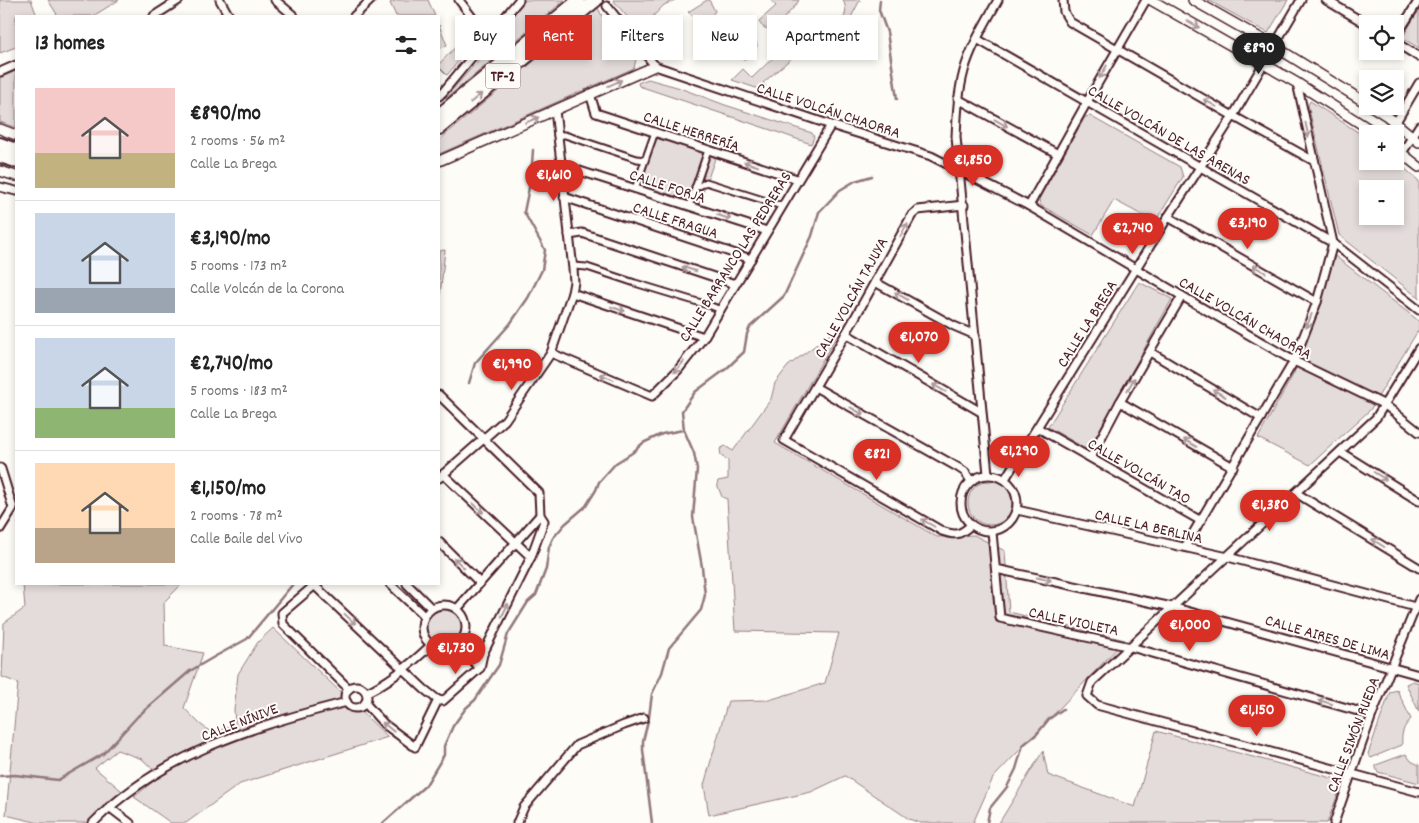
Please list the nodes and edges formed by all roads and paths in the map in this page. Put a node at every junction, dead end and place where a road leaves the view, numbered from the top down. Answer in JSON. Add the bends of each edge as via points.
{"nodes":[{"id":1,"x":179,"y":0,"type":"edge"},
{"id":2,"x":220,"y":0,"type":"edge"},
{"id":3,"x":275,"y":0,"type":"edge"},
{"id":4,"x":371,"y":0,"type":"edge"},
{"id":5,"x":459,"y":0,"type":"edge"},
{"id":6,"x":519,"y":0,"type":"edge"},
{"id":7,"x":580,"y":0,"type":"edge"},
{"id":8,"x":998,"y":0,"type":"edge"},
{"id":9,"x":1063,"y":0,"type":"edge"},
{"id":10,"x":1146,"y":0,"type":"edge"},
{"id":11,"x":1151,"y":0,"type":"edge"},
{"id":12,"x":1193,"y":0,"type":"edge"},
{"id":13,"x":1301,"y":0,"type":"edge"},
{"id":14,"x":1326,"y":0,"type":"edge"},
{"id":15,"x":1419,"y":0,"type":"edge"},
{"id":16,"x":601,"y":3,"type":"edge"},
{"id":17,"x":156,"y":15,"type":"edge"},
{"id":18,"x":229,"y":15,"type":"edge"},
{"id":19,"x":293,"y":15,"type":"edge"},
{"id":20,"x":355,"y":15,"type":"edge"},
{"id":21,"x":470,"y":15,"type":"edge"},
{"id":22,"x":507,"y":15,"type":"edge"},
{"id":23,"x":1359,"y":20,"type":"edge"},
{"id":24,"x":1404,"y":25,"type":"edge"},
{"id":25,"x":977,"y":38,"type":"junction"},
{"id":26,"x":1404,"y":46,"type":"edge"},
{"id":27,"x":1117,"y":48,"type":"junction"},
{"id":28,"x":1271,"y":50,"type":"junction"},
{"id":29,"x":1419,"y":57,"type":"edge"},
{"id":30,"x":470,"y":60,"type":"edge"},
{"id":31,"x":1263,"y":64,"type":"junction"},
{"id":32,"x":15,"y":65,"type":"edge"},
{"id":33,"x":655,"y":66,"type":"junction"},
{"id":34,"x":0,"y":72,"type":"edge"},
{"id":35,"x":1297,"y":83,"type":"junction"},
{"id":36,"x":1419,"y":83,"type":"edge"},
{"id":37,"x":590,"y":94,"type":"junction"},
{"id":38,"x":440,"y":95,"type":"edge"},
{"id":39,"x":958,"y":99,"type":"junction"},
{"id":40,"x":1359,"y":99,"type":"edge"},
{"id":41,"x":1086,"y":102,"type":"junction"},
{"id":42,"x":555,"y":110,"type":"junction"},
{"id":43,"x":440,"y":113,"type":"edge"},
{"id":44,"x":1384,"y":115,"type":"edge"},
{"id":45,"x":1233,"y":116,"type":"junction"},
{"id":46,"x":1396,"y":123,"type":"junction"},
{"id":47,"x":831,"y":125,"type":"junction"},
{"id":48,"x":1363,"y":125,"type":"edge"},
{"id":49,"x":1419,"y":126,"type":"edge"},
{"id":50,"x":440,"y":127,"type":"edge"},
{"id":51,"x":0,"y":129,"type":"edge"},
{"id":52,"x":654,"y":132,"type":"junction"},
{"id":53,"x":15,"y":135,"type":"edge"},
{"id":54,"x":557,"y":135,"type":"junction"},
{"id":55,"x":1416,"y":140,"type":"edge"},
{"id":56,"x":0,"y":144,"type":"edge"},
{"id":57,"x":1404,"y":147,"type":"edge"},
{"id":58,"x":15,"y":150,"type":"edge"},
{"id":59,"x":708,"y":150,"type":"junction"},
{"id":60,"x":1058,"y":154,"type":"junction"},
{"id":61,"x":1404,"y":155,"type":"edge"},
{"id":62,"x":0,"y":156,"type":"edge"},
{"id":63,"x":645,"y":160,"type":"junction"},
{"id":64,"x":15,"y":161,"type":"edge"},
{"id":65,"x":440,"y":161,"type":"edge"},
{"id":66,"x":1314,"y":161,"type":"junction"},
{"id":67,"x":561,"y":165,"type":"junction"},
{"id":68,"x":1201,"y":167,"type":"junction"},
{"id":69,"x":1419,"y":167,"type":"edge"},
{"id":70,"x":0,"y":171,"type":"edge"},
{"id":71,"x":960,"y":171,"type":"junction"},
{"id":72,"x":15,"y":176,"type":"edge"},
{"id":73,"x":798,"y":179,"type":"junction"},
{"id":74,"x":0,"y":187,"type":"edge"},
{"id":75,"x":696,"y":187,"type":"junction"},
{"id":76,"x":635,"y":189,"type":"junction"},
{"id":77,"x":15,"y":191,"type":"edge"},
{"id":78,"x":564,"y":197,"type":"junction"},
{"id":79,"x":964,"y":205,"type":"junction"},
{"id":80,"x":689,"y":206,"type":"junction"},
{"id":81,"x":782,"y":206,"type":"junction"},
{"id":82,"x":1029,"y":206,"type":"junction"},
{"id":83,"x":1168,"y":217,"type":"junction"},
{"id":84,"x":766,"y":231,"type":"junction"},
{"id":85,"x":569,"y":235,"type":"junction"},
{"id":86,"x":1333,"y":243,"type":"junction"},
{"id":87,"x":751,"y":259,"type":"junction"},
{"id":88,"x":573,"y":266,"type":"junction"},
{"id":89,"x":1136,"y":269,"type":"junction"},
{"id":90,"x":875,"y":282,"type":"junction"},
{"id":91,"x":735,"y":284,"type":"junction"},
{"id":92,"x":572,"y":293,"type":"junction"},
{"id":93,"x":1182,"y":296,"type":"junction"},
{"id":94,"x":1317,"y":302,"type":"junction"},
{"id":95,"x":720,"y":310,"type":"junction"},
{"id":96,"x":1419,"y":310,"type":"edge"},
{"id":97,"x":846,"y":334,"type":"junction"},
{"id":98,"x":975,"y":335,"type":"junction"},
{"id":99,"x":704,"y":337,"type":"junction"},
{"id":100,"x":1419,"y":348,"type":"edge"},
{"id":101,"x":1150,"y":352,"type":"junction"},
{"id":102,"x":551,"y":353,"type":"junction"},
{"id":103,"x":1294,"y":361,"type":"junction"},
{"id":104,"x":815,"y":388,"type":"junction"},
{"id":105,"x":440,"y":396,"type":"edge"},
{"id":106,"x":1120,"y":402,"type":"junction"},
{"id":107,"x":1385,"y":405,"type":"junction"},
{"id":108,"x":982,"y":412,"type":"junction"},
{"id":109,"x":1261,"y":418,"type":"junction"},
{"id":110,"x":1038,"y":428,"type":"junction"},
{"id":111,"x":1419,"y":432,"type":"edge"},
{"id":112,"x":484,"y":438,"type":"junction"},
{"id":113,"x":1340,"y":452,"type":"junction"},
{"id":114,"x":1091,"y":457,"type":"junction"},
{"id":115,"x":1233,"y":467,"type":"junction"},
{"id":116,"x":0,"y":468,"type":"edge"},
{"id":117,"x":988,"y":474,"type":"junction"},
{"id":118,"x":441,"y":476,"type":"edge"},
{"id":119,"x":1005,"y":479,"type":"junction"},
{"id":120,"x":971,"y":481,"type":"junction"},
{"id":121,"x":1296,"y":492,"type":"junction"},
{"id":122,"x":1419,"y":501,"type":"edge"},
{"id":123,"x":1017,"y":510,"type":"junction"},
{"id":124,"x":540,"y":514,"type":"junction"},
{"id":125,"x":1201,"y":521,"type":"junction"},
{"id":126,"x":971,"y":525,"type":"junction"},
{"id":127,"x":0,"y":529,"type":"edge"},
{"id":128,"x":992,"y":532,"type":"junction"},
{"id":129,"x":440,"y":543,"type":"edge"},
{"id":130,"x":515,"y":543,"type":"junction"},
{"id":131,"x":1186,"y":546,"type":"junction"},
{"id":132,"x":531,"y":557,"type":"junction"},
{"id":133,"x":1228,"y":557,"type":"junction"},
{"id":134,"x":1419,"y":568,"type":"edge"},
{"id":135,"x":996,"y":569,"type":"junction"},
{"id":136,"x":480,"y":583,"type":"junction"},
{"id":137,"x":315,"y":585,"type":"edge"},
{"id":138,"x":391,"y":585,"type":"edge"},
{"id":139,"x":408,"y":585,"type":"edge"},
{"id":140,"x":1419,"y":599,"type":"edge"},
{"id":141,"x":1172,"y":607,"type":"junction"},
{"id":142,"x":431,"y":608,"type":"junction"},
{"id":143,"x":1417,"y":608,"type":"edge"},
{"id":144,"x":457,"y":609,"type":"junction"},
{"id":145,"x":424,"y":616,"type":"junction"},
{"id":146,"x":464,"y":638,"type":"junction"},
{"id":147,"x":430,"y":646,"type":"junction"},
{"id":148,"x":457,"y":646,"type":"junction"},
{"id":149,"x":1131,"y":647,"type":"junction"},
{"id":150,"x":483,"y":654,"type":"junction"},
{"id":151,"x":480,"y":668,"type":"junction"},
{"id":152,"x":1392,"y":668,"type":"junction"},
{"id":153,"x":404,"y":669,"type":"junction"},
{"id":154,"x":1419,"y":675,"type":"edge"},
{"id":155,"x":349,"y":689,"type":"junction"},
{"id":156,"x":367,"y":692,"type":"junction"},
{"id":157,"x":438,"y":700,"type":"junction"},
{"id":158,"x":347,"y":702,"type":"junction"},
{"id":159,"x":365,"y":704,"type":"junction"},
{"id":160,"x":1372,"y":715,"type":"junction"},
{"id":161,"x":644,"y":718,"type":"dead end"},
{"id":162,"x":1351,"y":774,"type":"junction"},
{"id":163,"x":1419,"y":792,"type":"edge"},
{"id":164,"x":108,"y":807,"type":"junction"},
{"id":165,"x":93,"y":823,"type":"edge"},
{"id":166,"x":130,"y":823,"type":"edge"},
{"id":167,"x":517,"y":823,"type":"edge"},
{"id":168,"x":1334,"y":823,"type":"edge"}],
"edges":[{"from":1,"to":17,"type":"street"},
{"from":2,"to":18,"type":"street"},
{"from":3,"to":19,"type":"street"},
{"from":4,"to":20,"type":"street"},
{"from":5,"to":21,"type":"street"},
{"from":6,"to":22,"type":"street"},
{"from":7,"to":43,"type":"highway","number":"TF-2"},
{"from":8,"to":25,"type":"street"},
{"from":9,"to":27,"type":"street","via":[[1064,12],[1070,22]]},
{"from":10,"to":27,"type":"street"},
{"from":11,"to":31,"type":"street","one_way":true},
{"from":12,"to":28,"type":"street"},
{"from":13,"to":28,"type":"street","name":"CALLE LA BREGA"},
{"from":14,"to":23,"type":"street"},
{"from":15,"to":24,"type":"street"},
{"from":16,"to":33,"type":"street"},
{"from":50,"to":16,"type":"highway","number":"TF-2","one_way":true},
{"from":25,"to":39,"type":"street","via":[[964,69]]},
{"from":25,"to":41,"type":"street","name":"CALLE VOLCÁN DE LAS ARENAS"},
{"from":26,"to":29,"type":"street"},
{"from":27,"to":41,"type":"street","one_way":true},
{"from":45,"to":27,"type":"street","one_way":true},
{"from":28,"to":31,"type":"street","name":"CALLE LA BREGA"},
{"from":28,"to":40,"type":"street"},
{"from":30,"to":38,"type":"street"},
{"from":31,"to":35,"type":"street"},
{"from":31,"to":45,"type":"street","name":"CALLE LA BREGA"},
{"from":32,"to":34,"type":"street"},
{"from":37,"to":33,"type":"street","one_way":true},
{"from":33,"to":47,"type":"street","name":"CALLE VOLCÁN CHAORRA"},
{"from":35,"to":48,"type":"street"},
{"from":35,"to":66,"type":"street","one_way":true},
{"from":36,"to":46,"type":"street"},
{"from":37,"to":42,"type":"street"},
{"from":37,"to":52,"type":"street","name":"CALLE HERRERÍA","via":[[596,113]]},
{"from":39,"to":60,"type":"street","one_way":true},
{"from":39,"to":71,"type":"street","via":[[956,137]]},
{"from":41,"to":60,"type":"street"},
{"from":41,"to":68,"type":"street","name":"CALLE VOLCÁN DE LAS ARENAS"},
{"from":42,"to":54,"type":"street"},
{"from":65,"to":42,"type":"street","one_way":true},
{"from":44,"to":46,"type":"street"},
{"from":45,"to":66,"type":"street"},
{"from":45,"to":68,"type":"street","name":"CALLE LA BREGA"},
{"from":46,"to":55,"type":"street"},
{"from":47,"to":71,"type":"street","name":"CALLE VOLCÁN CHAORRA","via":[[931,156]]},
{"from":47,"to":73,"type":"street","name":"CALLE BARRANCO LAS PEDRERAS"},
{"from":49,"to":55,"type":"street"},
{"from":51,"to":53,"type":"street"},
{"from":52,"to":59,"type":"street","name":"CALLE HERRERÍA"},
{"from":52,"to":63,"type":"street"},
{"from":54,"to":63,"type":"street"},
{"from":54,"to":67,"type":"street"},
{"from":55,"to":57,"type":"street"},
{"from":56,"to":58,"type":"highway"},
{"from":73,"to":59,"type":"street","name":"CALLE HERRERÍA","one_way":true},
{"from":59,"to":75,"type":"street"},
{"from":60,"to":82,"type":"street"},
{"from":61,"to":69,"type":"street"},
{"from":62,"to":64,"type":"highway"},
{"from":63,"to":76,"type":"street"},
{"from":66,"to":86,"type":"street"},
{"from":67,"to":76,"type":"street","name":"CALLE FORJA"},
{"from":67,"to":78,"type":"street"},
{"from":68,"to":83,"type":"street","name":"CALLE LA BREGA"},
{"from":68,"to":86,"type":"street","name":"CALLE VOLCÁN DE LAS ARENAS"},
{"from":70,"to":72,"type":"street"},
{"from":71,"to":79,"type":"street"},
{"from":71,"to":82,"type":"street","name":"CALLE VOLCÁN CHAORRA"},
{"from":73,"to":81,"type":"street","name":"CALLE BARRANCO LAS PEDRERAS"},
{"from":74,"to":77,"type":"street"},
{"from":75,"to":80,"type":"street"},
{"from":75,"to":81,"type":"street","via":[[706,182]]},
{"from":76,"to":80,"type":"street","name":"CALLE FORJA"},
{"from":78,"to":85,"type":"street"},
{"from":78,"to":87,"type":"street","name":"CALLE FRAGUA"},
{"from":90,"to":79,"type":"street","name":"CALLE VOLCÁN TAJUYA","one_way":true,"via":[[912,215],[918,210]]},
{"from":79,"to":98,"type":"street"},
{"from":80,"to":84,"type":"street","name":"CALLE FORJA","one_way":true},
{"from":81,"to":84,"type":"street","name":"CALLE BARRANCO LAS PEDRERAS"},
{"from":82,"to":89,"type":"street","name":"CALLE VOLCÁN CHAORRA"},
{"from":83,"to":89,"type":"street","name":"CALLE LA BREGA"},
{"from":94,"to":83,"type":"street","one_way":true},
{"from":84,"to":87,"type":"street","name":"CALLE BARRANCO LAS PEDRERAS"},
{"from":85,"to":88,"type":"street"},
{"from":91,"to":85,"type":"street","one_way":true,"via":[[582,233]]},
{"from":86,"to":94,"type":"street"},
{"from":86,"to":96,"type":"street","name":"CALLE VOLCÁN DE LAS ARENAS"},
{"from":87,"to":91,"type":"street","name":"CALLE BARRANCO LAS PEDRERAS"},
{"from":88,"to":92,"type":"street"},
{"from":88,"to":95,"type":"street","via":[[587,267]]},
{"from":89,"to":93,"type":"street","name":"CALLE VOLCÁN CHAORRA"},
{"from":89,"to":110,"type":"street","name":"CALLE LA BREGA"},
{"from":90,"to":97,"type":"street","name":"CALLE VOLCÁN TAJUYA"},
{"from":98,"to":90,"type":"street","one_way":true},
{"from":91,"to":95,"type":"street","name":"CALLE BARRANCO LAS PEDRERAS"},
{"from":92,"to":99,"type":"street","one_way":true},
{"from":92,"to":102,"type":"street"},
{"from":93,"to":101,"type":"street"},
{"from":93,"to":103,"type":"street","name":"CALLE VOLCÁN CHAORRA"},
{"from":94,"to":103,"type":"street","one_way":true},
{"from":95,"to":99,"type":"street","name":"CALLE BARRANCO LAS PEDRERAS"},
{"from":97,"to":104,"type":"street","name":"CALLE VOLCÁN TAJUYA"},
{"from":108,"to":97,"type":"street","one_way":true},
{"from":98,"to":108,"type":"street"},
{"from":99,"to":102,"type":"street","name":"CALLE BARRANCO LAS PEDRERAS","one_way":true,"via":[[652,396]]},
{"from":100,"to":107,"type":"street"},
{"from":106,"to":101,"type":"street","one_way":true},
{"from":109,"to":101,"type":"street","one_way":true},
{"from":102,"to":112,"type":"street","via":[[506,420]]},
{"from":103,"to":107,"type":"street","name":"CALLE VOLCÁN CHAORRA"},
{"from":103,"to":109,"type":"street"},
{"from":104,"to":120,"type":"street","one_way":true,"via":[[959,468]]},
{"from":126,"to":104,"type":"street","name":"CALLE VOLCÁN TAJUYA","one_way":true,"via":[[956,535],[942,531],[784,440]]},
{"from":105,"to":112,"type":"street"},
{"from":106,"to":114,"type":"street"},
{"from":115,"to":106,"type":"street","one_way":true},
{"from":107,"to":111,"type":"street","name":"CALLE VOLCÁN CHAORRA"},
{"from":107,"to":113,"type":"street"},
{"from":108,"to":117,"type":"street"},
{"from":109,"to":115,"type":"street"},
{"from":110,"to":114,"type":"street","name":"CALLE VOLCÁN TAO"},
{"from":110,"to":119,"type":"street","name":"CALLE LA BREGA"},
{"from":112,"to":118,"type":"street"},
{"from":112,"to":124,"type":"street","via":[[539,493]]},
{"from":113,"to":121,"type":"street"},
{"from":113,"to":122,"type":"street","one_way":true},
{"from":114,"to":125,"type":"street","name":"CALLE VOLCÁN TAO"},
{"from":115,"to":125,"type":"street"},
{"from":116,"to":127,"type":"street","via":[[13,508]]},
{"from":117,"to":119,"type":"street"},
{"from":117,"to":120,"type":"street"},
{"from":118,"to":130,"type":"street","one_way":true},
{"from":119,"to":123,"type":"street","via":[[1018,498]]},
{"from":120,"to":126,"type":"street","via":[[965,488],[961,503]]},
{"from":121,"to":133,"type":"street"},
{"from":134,"to":121,"type":"street","one_way":true},
{"from":123,"to":128,"type":"street","via":[[1004,528]]},
{"from":123,"to":131,"type":"street","name":"CALLE LA BERLINA"},
{"from":124,"to":130,"type":"street"},
{"from":124,"to":132,"type":"street","via":[[544,521]]},
{"from":125,"to":131,"type":"street"},
{"from":126,"to":128,"type":"street"},
{"from":128,"to":135,"type":"street"},
{"from":136,"to":129,"type":"street","one_way":true},
{"from":130,"to":132,"type":"street"},
{"from":130,"to":136,"type":"street"},
{"from":131,"to":133,"type":"street","name":"CALLE LA BERLINA"},
{"from":150,"to":132,"type":"street","one_way":true},
{"from":133,"to":141,"type":"street"},
{"from":133,"to":143,"type":"street","name":"CALLE LA BERLINA"},
{"from":135,"to":141,"type":"street","name":"CALLE AIRES DE LIMA","one_way":true},
{"from":135,"to":149,"type":"street","name":"CALLE VIOLETA","via":[[1000,618]]},
{"from":136,"to":144,"type":"street"},
{"from":137,"to":153,"type":"street","one_way":true},
{"from":137,"to":155,"type":"street","via":[[282,613],[283,624]]},
{"from":138,"to":145,"type":"street"},
{"from":139,"to":142,"type":"street"},
{"from":140,"to":143,"type":"street","name":"CALLE SIMÓN RUEDA"},
{"from":141,"to":149,"type":"street"},
{"from":141,"to":152,"type":"street","name":"CALLE AIRES DE LIMA"},
{"from":142,"to":144,"type":"street","via":[[449,605]]},
{"from":142,"to":145,"type":"street"},
{"from":143,"to":152,"type":"street","name":"CALLE SIMÓN RUEDA"},
{"from":144,"to":146,"type":"street","via":[[465,618]]},
{"from":145,"to":147,"type":"street","via":[[421,626]]},
{"from":146,"to":148,"type":"street"},
{"from":146,"to":150,"type":"street"},
{"from":147,"to":148,"type":"street","via":[[442,650]]},
{"from":147,"to":153,"type":"street"},
{"from":148,"to":151,"type":"street"},
{"from":160,"to":149,"type":"street","name":"CALLE VIOLETA","one_way":true},
{"from":149,"to":162,"type":"street","via":[[1092,682],[1087,696],[1097,705]]},
{"from":150,"to":151,"type":"street"},
{"from":151,"to":157,"type":"street","via":[[443,701]]},
{"from":152,"to":154,"type":"street","name":"CALLE AIRES DE LIMA"},
{"from":152,"to":160,"type":"street","name":"CALLE SIMÓN RUEDA"},
{"from":153,"to":156,"type":"street"},
{"from":153,"to":157,"type":"street"},
{"from":155,"to":156,"type":"street","via":[[359,686]]},
{"from":155,"to":158,"type":"street"},
{"from":156,"to":159,"type":"street"},
{"from":157,"to":159,"type":"street","one_way":true,"via":[[415,747],[384,724]]},
{"from":158,"to":159,"type":"street","via":[[356,708]]},
{"from":158,"to":164,"type":"street","name":"CALLE NÍNIVE","via":[[238,734],[159,771]]},
{"from":160,"to":162,"type":"street","name":"CALLE SIMÓN RUEDA"},
{"from":161,"to":167,"type":"street","via":[[576,745],[524,806]]},
{"from":162,"to":163,"type":"street"},
{"from":162,"to":168,"type":"street","name":"CALLE SIMÓN RUEDA"},
{"from":164,"to":165,"type":"street","name":"CALLE NÍNIVE"},
{"from":164,"to":166,"type":"street"}]}
